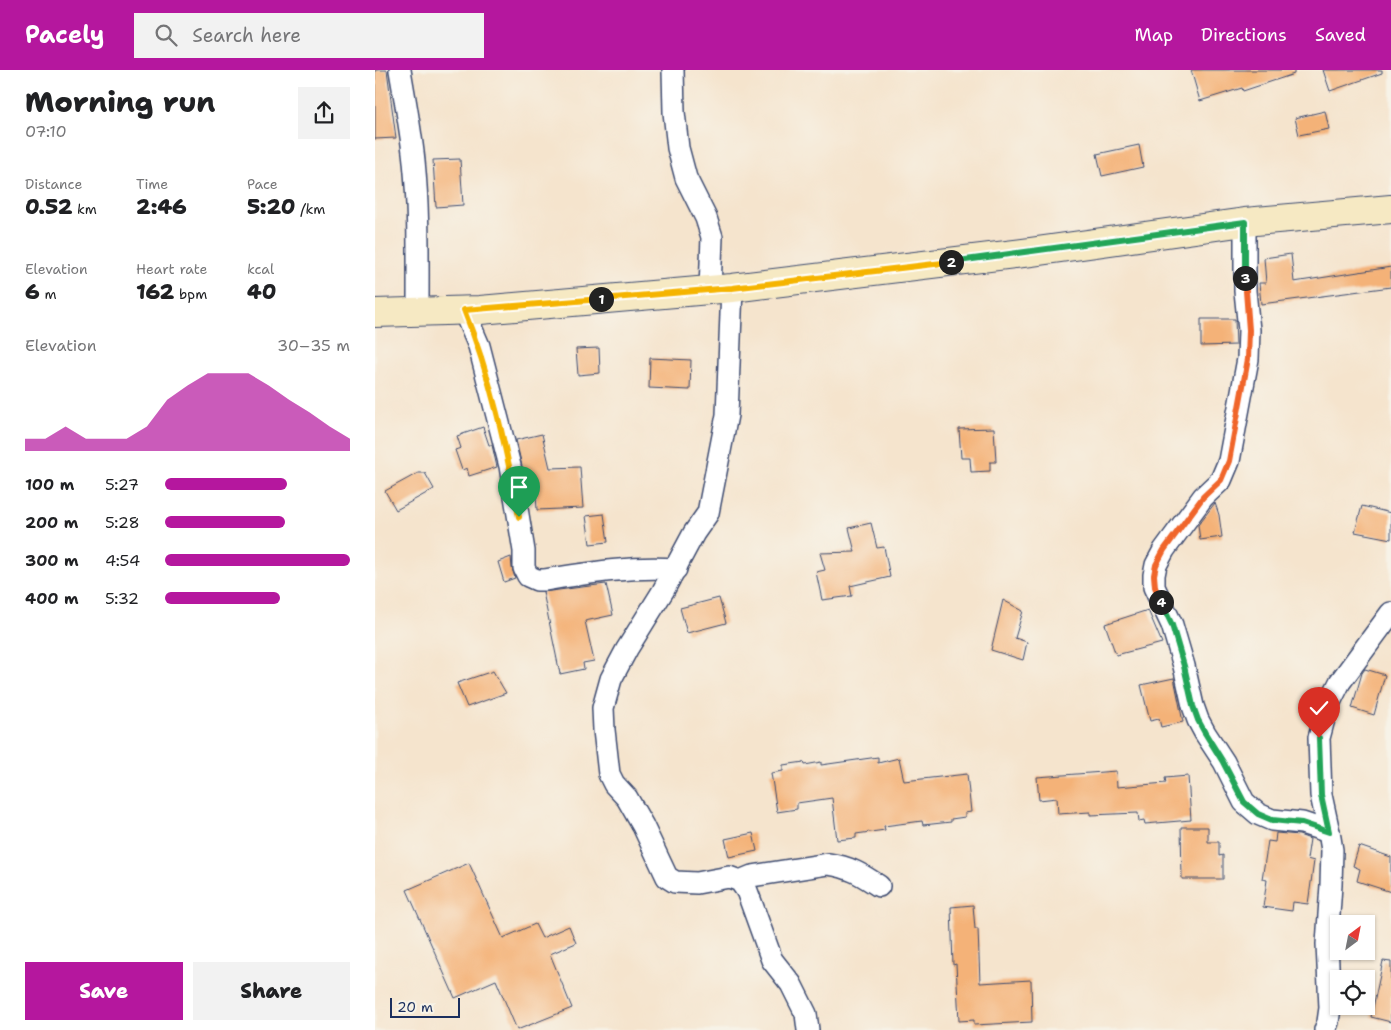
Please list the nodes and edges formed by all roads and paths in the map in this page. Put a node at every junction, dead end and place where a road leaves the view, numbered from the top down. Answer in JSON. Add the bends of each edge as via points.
{"nodes":[{"id":1,"x":400,"y":70,"type":"edge"},
{"id":2,"x":673,"y":70,"type":"edge"},
{"id":3,"x":1391,"y":209,"type":"edge"},
{"id":4,"x":1245,"y":222,"type":"junction"},
{"id":5,"x":721,"y":289,"type":"junction"},
{"id":6,"x":464,"y":310,"type":"junction"},
{"id":7,"x":419,"y":311,"type":"junction"},
{"id":8,"x":375,"y":313,"type":"edge"},
{"id":9,"x":676,"y":569,"type":"junction"},
{"id":10,"x":1391,"y":613,"type":"edge"},
{"id":11,"x":1329,"y":832,"type":"junction"},
{"id":12,"x":740,"y":881,"type":"junction"},
{"id":13,"x":879,"y":886,"type":"dead end"},
{"id":14,"x":808,"y":1030,"type":"edge"},
{"id":15,"x":1325,"y":1030,"type":"edge"}],
"edges":[{"from":1,"to":7,"type":"street","via":[[414,163]]},
{"from":2,"to":5,"type":"street","via":[[678,148],[686,178],[712,237]]},
{"from":3,"to":4,"type":"street"},
{"from":4,"to":5,"type":"street"},
{"from":4,"to":11,"type":"street","via":[[1248,359],[1229,461],[1221,480],[1203,497],[1164,550],[1156,565],[1155,587],[1172,625],[1198,720],[1244,802],[1258,814],[1272,820],[1302,823]]},
{"from":5,"to":6,"type":"street"},
{"from":5,"to":9,"type":"street","via":[[727,414],[708,513]]},
{"from":6,"to":7,"type":"street"},
{"from":6,"to":9,"type":"street","via":[[479,346],[503,439],[528,576],[543,580],[621,568]]},
{"from":7,"to":8,"type":"street"},
{"from":9,"to":12,"type":"street","via":[[611,679],[603,708],[609,774],[643,826],[667,877],[675,882],[697,883],[729,877]]},
{"from":10,"to":11,"type":"street","via":[[1340,682],[1325,716],[1319,738],[1321,795]]},
{"from":11,"to":15,"type":"street","via":[[1332,850],[1327,944],[1330,1008]]},
{"from":12,"to":13,"type":"street","via":[[752,876],[828,864],[857,871]]},
{"from":12,"to":14,"type":"street","via":[[747,891],[772,960],[791,984],[806,1014]]}]}
